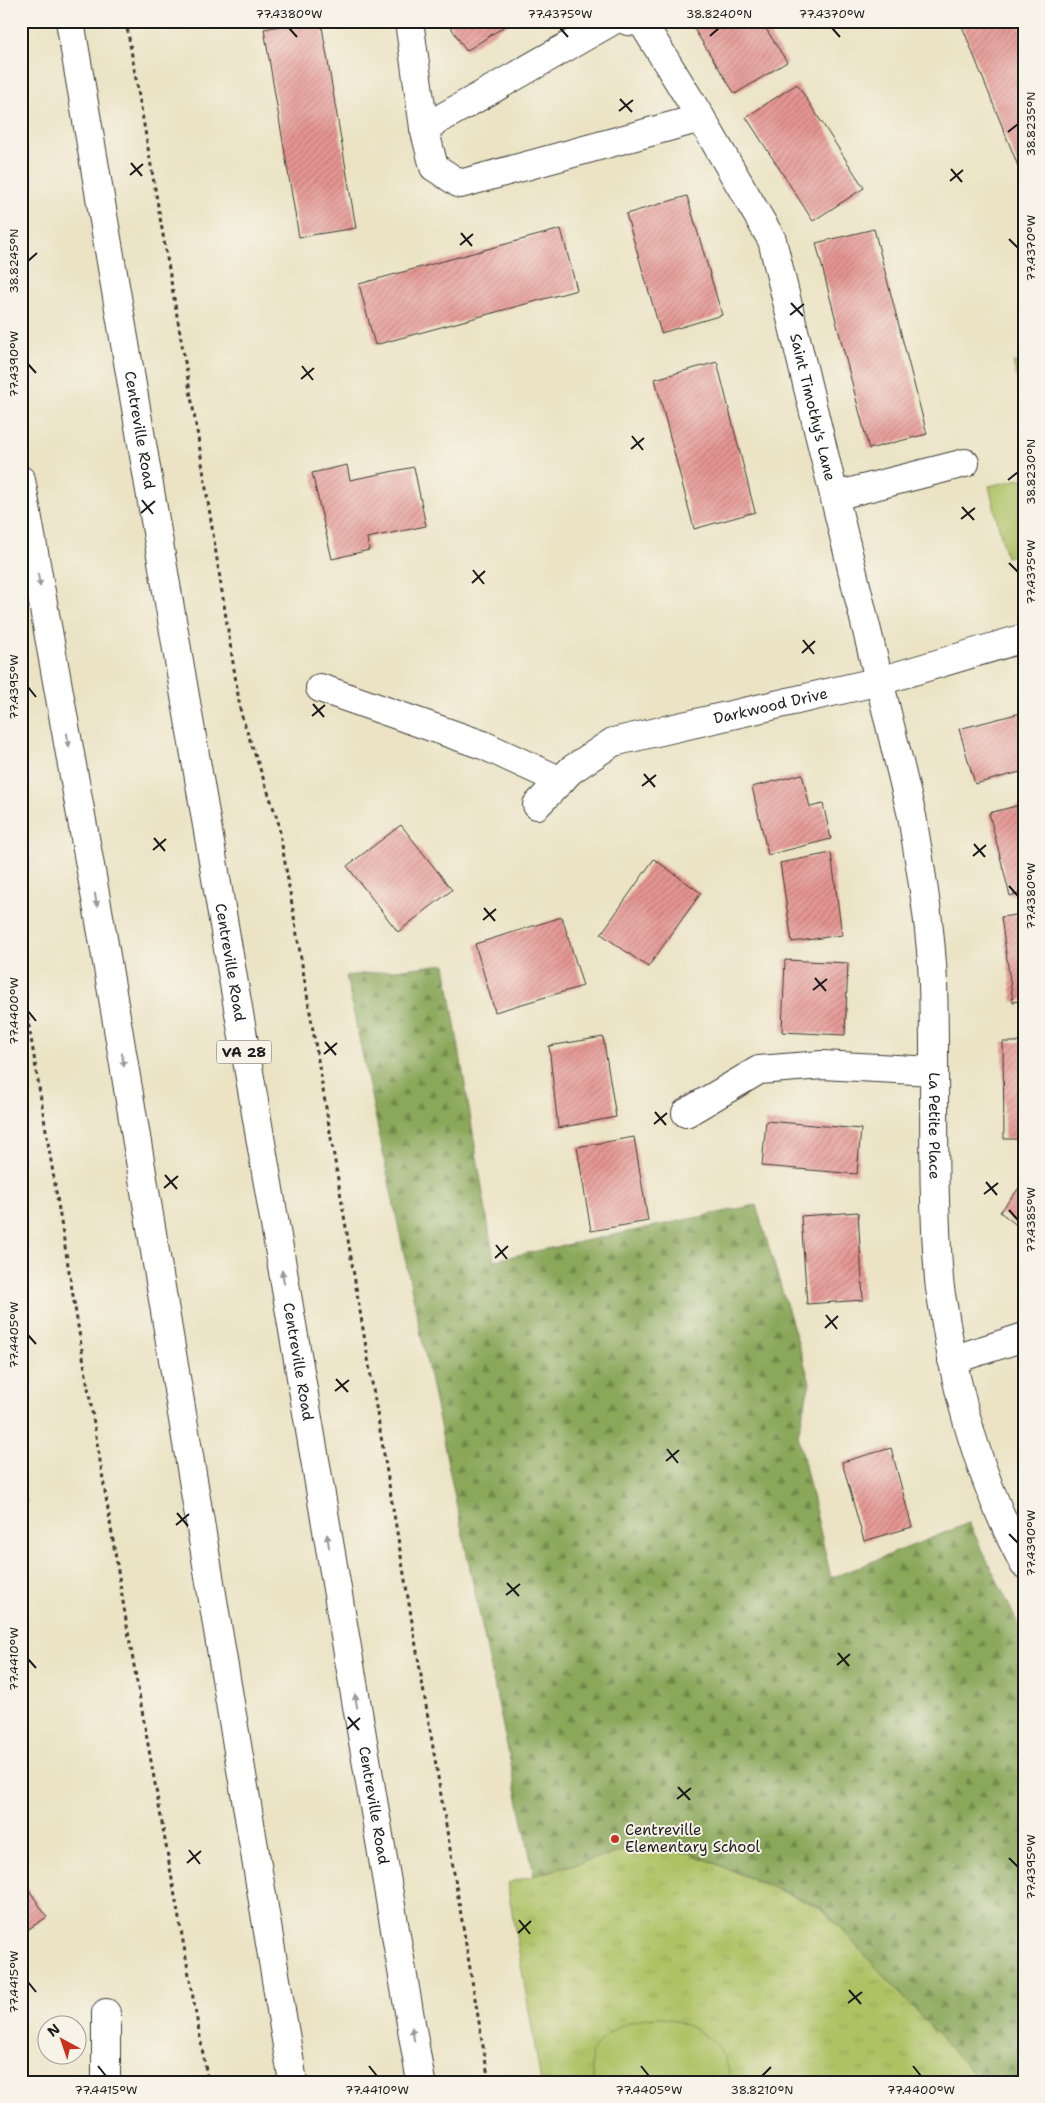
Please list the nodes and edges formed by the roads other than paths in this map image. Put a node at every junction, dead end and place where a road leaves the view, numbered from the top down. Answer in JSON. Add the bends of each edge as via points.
{"nodes":[{"id":1,"x":70,"y":21,"type":"edge"},
{"id":2,"x":410,"y":21,"type":"edge"},
{"id":3,"x":612,"y":21,"type":"edge"},
{"id":4,"x":628,"y":21,"type":"edge"},
{"id":5,"x":701,"y":118,"type":"junction"},
{"id":6,"x":424,"y":128,"type":"junction"},
{"id":7,"x":965,"y":463,"type":"dead end"},
{"id":8,"x":21,"y":480,"type":"edge"},
{"id":9,"x":835,"y":496,"type":"junction"},
{"id":10,"x":1024,"y":638,"type":"edge"},
{"id":11,"x":880,"y":681,"type":"junction"},
{"id":12,"x":320,"y":688,"type":"dead end"},
{"id":13,"x":561,"y":781,"type":"junction"},
{"id":14,"x":537,"y":805,"type":"dead end"},
{"id":15,"x":933,"y":1071,"type":"junction"},
{"id":16,"x":686,"y":1113,"type":"dead end"},
{"id":17,"x":1024,"y":1336,"type":"edge"},
{"id":18,"x":952,"y":1360,"type":"junction"},
{"id":19,"x":1024,"y":1564,"type":"edge"},
{"id":20,"x":106,"y":2013,"type":"dead end"},
{"id":21,"x":106,"y":2082,"type":"edge"},
{"id":22,"x":294,"y":2082,"type":"edge"},
{"id":23,"x":421,"y":2082,"type":"edge"}],
"edges":[{"from":23,"to":1,"type":"main road","name":"Centreville Road","number":"VA 28","one_way":true},
{"from":2,"to":6,"type":"main road"},
{"from":3,"to":6,"type":"main road"},
{"from":4,"to":5,"type":"main road","name":"Saint Timothy's Lane","via":[[642,22]]},
{"from":5,"to":6,"type":"main road","via":[[460,184],[434,167]]},
{"from":5,"to":9,"type":"main road","name":"Saint Timothy's Lane","via":[[772,240]]},
{"from":7,"to":9,"type":"main road"},
{"from":8,"to":22,"type":"main road","one_way":true,"via":[[104,944]]},
{"from":9,"to":11,"type":"main road","name":"Saint Timothy's Lane"},
{"from":10,"to":11,"type":"main road","name":"Darkwood Drive"},
{"from":11,"to":13,"type":"main road","name":"Darkwood Drive","via":[[613,742],[571,770]]},
{"from":11,"to":15,"type":"main road","name":"La Petite Place","via":[[912,816],[927,904],[933,982]]},
{"from":12,"to":13,"type":"main road","via":[[483,745]]},
{"from":13,"to":14,"type":"main road","name":"Darkwood Drive"},
{"from":15,"to":16,"type":"main road","via":[[822,1065],[759,1070]]},
{"from":15,"to":18,"type":"main road","name":"La Petite Place","via":[[939,1280]]},
{"from":17,"to":18,"type":"main road"},
{"from":18,"to":19,"type":"main road","name":"La Petite Place","via":[[988,1483]]},
{"from":20,"to":21,"type":"main road"}]}
